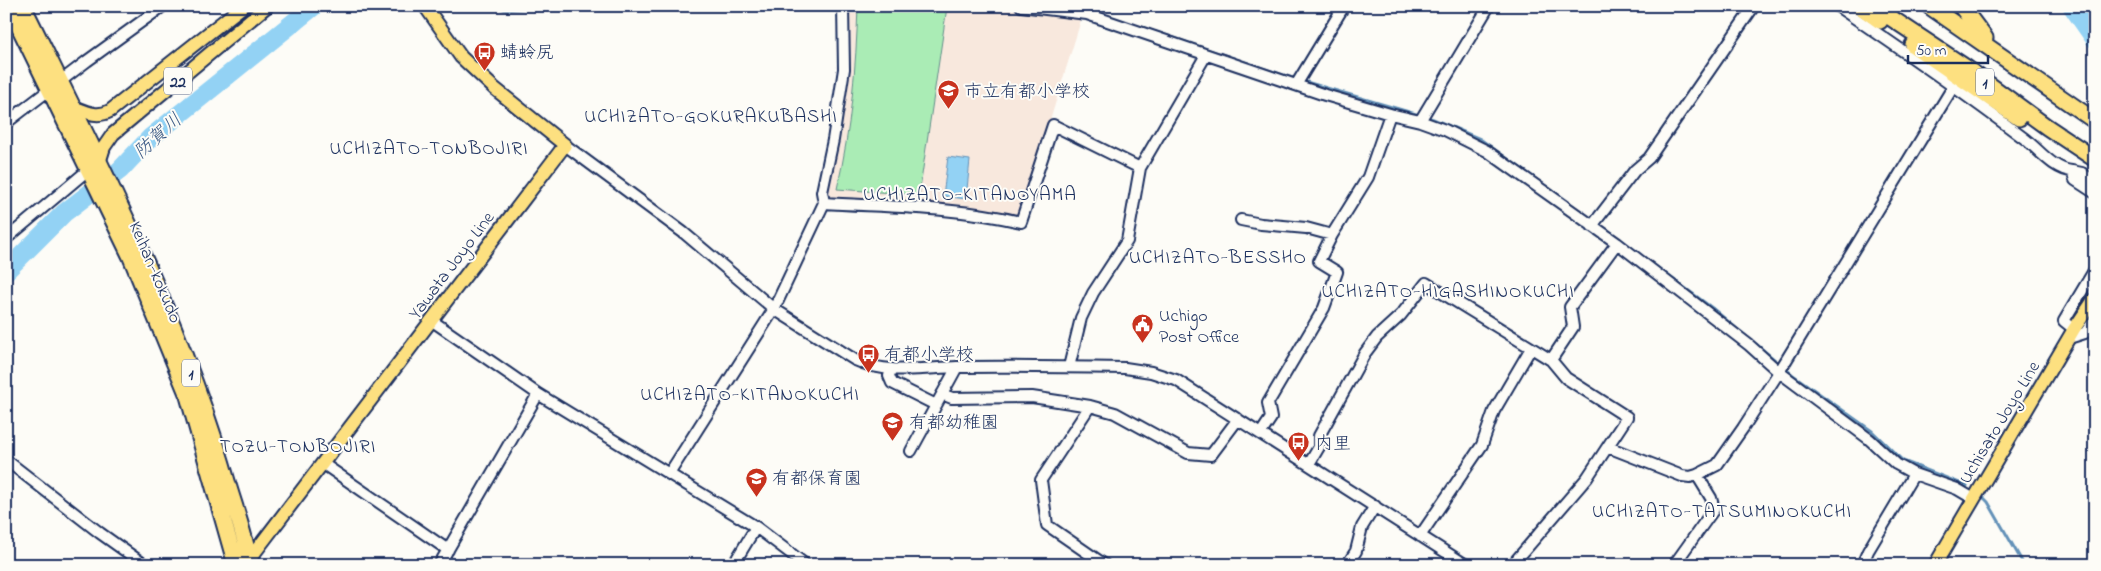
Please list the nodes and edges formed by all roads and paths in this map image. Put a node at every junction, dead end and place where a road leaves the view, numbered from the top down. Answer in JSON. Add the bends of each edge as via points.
{"nodes":[{"id":1,"x":9,"y":6,"type":"edge"},
{"id":2,"x":23,"y":6,"type":"edge"},
{"id":3,"x":164,"y":6,"type":"edge"},
{"id":4,"x":243,"y":6,"type":"edge"},
{"id":5,"x":267,"y":6,"type":"edge"},
{"id":6,"x":425,"y":6,"type":"edge"},
{"id":7,"x":843,"y":6,"type":"edge"},
{"id":8,"x":1021,"y":6,"type":"edge"},
{"id":9,"x":1344,"y":6,"type":"edge"},
{"id":10,"x":1489,"y":6,"type":"edge"},
{"id":11,"x":1754,"y":6,"type":"edge"},
{"id":12,"x":1837,"y":6,"type":"edge"},
{"id":13,"x":1859,"y":6,"type":"edge"},
{"id":14,"x":1874,"y":6,"type":"edge"},
{"id":15,"x":1890,"y":6,"type":"edge"},
{"id":16,"x":1929,"y":6,"type":"edge"},
{"id":17,"x":1940,"y":6,"type":"edge"},
{"id":18,"x":1961,"y":6,"type":"edge"},
{"id":19,"x":1088,"y":10,"type":"edge"},
{"id":20,"x":1985,"y":38,"type":"junction"},
{"id":21,"x":1206,"y":55,"type":"junction"},
{"id":22,"x":1296,"y":85,"type":"junction"},
{"id":23,"x":55,"y":86,"type":"junction"},
{"id":24,"x":1953,"y":87,"type":"junction"},
{"id":25,"x":73,"y":107,"type":"junction"},
{"id":26,"x":1390,"y":114,"type":"junction"},
{"id":27,"x":2095,"y":114,"type":"edge"},
{"id":28,"x":1420,"y":121,"type":"junction"},
{"id":29,"x":2095,"y":121,"type":"edge"},
{"id":30,"x":6,"y":123,"type":"edge"},
{"id":31,"x":2047,"y":127,"type":"junction"},
{"id":32,"x":565,"y":145,"type":"junction"},
{"id":33,"x":2095,"y":147,"type":"edge"},
{"id":34,"x":2095,"y":158,"type":"edge"},
{"id":35,"x":94,"y":168,"type":"junction"},
{"id":36,"x":1140,"y":168,"type":"junction"},
{"id":37,"x":2072,"y":171,"type":"junction"},
{"id":38,"x":2095,"y":182,"type":"edge"},
{"id":39,"x":2095,"y":193,"type":"edge"},
{"id":40,"x":824,"y":203,"type":"junction"},
{"id":41,"x":1241,"y":220,"type":"dead end"},
{"id":42,"x":1592,"y":226,"type":"junction"},
{"id":43,"x":1332,"y":236,"type":"junction"},
{"id":44,"x":6,"y":239,"type":"edge"},
{"id":45,"x":1617,"y":243,"type":"junction"},
{"id":46,"x":2095,"y":269,"type":"edge"},
{"id":47,"x":2095,"y":298,"type":"edge"},
{"id":48,"x":774,"y":308,"type":"junction"},
{"id":49,"x":431,"y":320,"type":"junction"},
{"id":50,"x":2095,"y":320,"type":"edge"},
{"id":51,"x":2071,"y":333,"type":"junction"},
{"id":52,"x":1531,"y":348,"type":"junction"},
{"id":53,"x":1551,"y":360,"type":"junction"},
{"id":54,"x":957,"y":367,"type":"junction"},
{"id":55,"x":1069,"y":367,"type":"junction"},
{"id":56,"x":891,"y":369,"type":"junction"},
{"id":57,"x":1779,"y":372,"type":"junction"},
{"id":58,"x":538,"y":394,"type":"junction"},
{"id":59,"x":942,"y":394,"type":"junction"},
{"id":60,"x":936,"y":405,"type":"junction"},
{"id":61,"x":1090,"y":406,"type":"junction"},
{"id":62,"x":1238,"y":419,"type":"junction"},
{"id":63,"x":1261,"y":433,"type":"junction"},
{"id":64,"x":1608,"y":447,"type":"junction"},
{"id":65,"x":911,"y":451,"type":"dead end"},
{"id":66,"x":6,"y":460,"type":"edge"},
{"id":67,"x":322,"y":463,"type":"junction"},
{"id":68,"x":1309,"y":464,"type":"junction"},
{"id":69,"x":669,"y":474,"type":"junction"},
{"id":70,"x":1914,"y":474,"type":"junction"},
{"id":71,"x":1696,"y":475,"type":"junction"},
{"id":72,"x":1974,"y":499,"type":"junction"},
{"id":73,"x":1375,"y":506,"type":"junction"},
{"id":74,"x":756,"y":527,"type":"junction"},
{"id":75,"x":1420,"y":536,"type":"junction"},
{"id":76,"x":448,"y":550,"type":"junction"},
{"id":77,"x":245,"y":563,"type":"edge"},
{"id":78,"x":1460,"y":563,"type":"edge"},
{"id":79,"x":145,"y":565,"type":"edge"},
{"id":80,"x":439,"y":565,"type":"edge"},
{"id":81,"x":733,"y":565,"type":"edge"},
{"id":82,"x":806,"y":565,"type":"edge"},
{"id":83,"x":1105,"y":565,"type":"edge"},
{"id":84,"x":1347,"y":565,"type":"edge"},
{"id":85,"x":1512,"y":565,"type":"edge"},
{"id":86,"x":1674,"y":565,"type":"edge"},
{"id":87,"x":1862,"y":565,"type":"edge"},
{"id":88,"x":1935,"y":565,"type":"edge"}],
"edges":[{"from":1,"to":23,"type":"highway","name":"Keihan-kokudo","number":"1"},
{"from":2,"to":23,"type":"highway","name":"Keihan-kokudo","number":"1"},
{"from":3,"to":23,"type":"street"},
{"from":4,"to":25,"type":"main road","number":"22","via":[[110,111],[92,114]]},
{"from":5,"to":35,"type":"main road","number":"22","via":[[113,134]]},
{"from":6,"to":32,"type":"main road","via":[[461,58]]},
{"from":7,"to":40,"type":"street","via":[[844,69],[834,140],[822,192]]},
{"from":8,"to":19,"type":"street"},
{"from":9,"to":22,"type":"street"},
{"from":10,"to":28,"type":"street"},
{"from":11,"to":42,"type":"street","via":[[1649,158]]},
{"from":12,"to":24,"type":"street"},
{"from":13,"to":31,"type":"highway","via":[[2018,118]]},
{"from":14,"to":31,"type":"highway","number":"1"},
{"from":15,"to":33,"type":"highway"},
{"from":16,"to":29,"type":"highway"},
{"from":17,"to":20,"type":"highway","number":"1"},
{"from":18,"to":20,"type":"highway"},
{"from":19,"to":21,"type":"street"},
{"from":20,"to":27,"type":"highway","number":"1"},
{"from":21,"to":22,"type":"street"},
{"from":21,"to":36,"type":"street"},
{"from":22,"to":26,"type":"street"},
{"from":23,"to":25,"type":"highway","name":"Keihan-kokudo","number":"1"},
{"from":23,"to":30,"type":"street"},
{"from":23,"to":35,"type":"highway","name":"Keihan-kokudo","number":"1"},
{"from":24,"to":37,"type":"street","via":[[2056,165]]},
{"from":24,"to":57,"type":"street"},
{"from":25,"to":35,"type":"highway","name":"Keihan-kokudo","number":"1"},
{"from":26,"to":28,"type":"street"},
{"from":26,"to":43,"type":"street","via":[[1368,177]]},
{"from":28,"to":42,"type":"street","via":[[1488,151]]},
{"from":31,"to":34,"type":"highway","number":"1"},
{"from":32,"to":48,"type":"street","via":[[684,233]]},
{"from":32,"to":49,"type":"main road","name":"Yawata Joyo Line"},
{"from":35,"to":44,"type":"street"},
{"from":35,"to":77,"type":"highway","name":"Keihan-kokudo","number":"1","via":[[107,192],[188,396]]},
{"from":36,"to":40,"type":"street","via":[[1053,125],[1020,222],[967,212]]},
{"from":36,"to":55,"type":"street","via":[[1127,240],[1081,318]]},
{"from":37,"to":38,"type":"street","via":[[2082,173]]},
{"from":37,"to":39,"type":"street","via":[[2075,180]]},
{"from":40,"to":48,"type":"street"},
{"from":41,"to":43,"type":"street","via":[[1306,228]]},
{"from":42,"to":45,"type":"street"},
{"from":43,"to":63,"type":"street","via":[[1319,261],[1337,272],[1324,308],[1268,403],[1271,418]]},
{"from":45,"to":53,"type":"street","via":[[1570,308],[1573,327]]},
{"from":45,"to":57,"type":"street"},
{"from":46,"to":51,"type":"street","via":[[2064,322]]},
{"from":47,"to":51,"type":"main road","name":"Uchisato Joyo Line"},
{"from":48,"to":56,"type":"street","via":[[855,360],[867,366]]},
{"from":48,"to":69,"type":"street"},
{"from":49,"to":58,"type":"street"},
{"from":49,"to":67,"type":"main road","name":"Yawata Joyo Line"},
{"from":50,"to":51,"type":"street","via":[[2085,333]]},
{"from":51,"to":72,"type":"main road","name":"Uchisato Joyo Line"},
{"from":52,"to":53,"type":"street"},
{"from":52,"to":68,"type":"street","via":[[1426,283],[1366,353],[1319,436],[1319,447]]},
{"from":52,"to":75,"type":"street","via":[[1494,411],[1482,445]]},
{"from":53,"to":64,"type":"street","via":[[1566,378],[1627,416]]},
{"from":54,"to":55,"type":"street"},
{"from":54,"to":56,"type":"street"},
{"from":54,"to":59,"type":"street"},
{"from":55,"to":62,"type":"street","via":[[1151,372],[1176,380]]},
{"from":56,"to":60,"type":"street","via":[[892,383]]},
{"from":57,"to":70,"type":"street","via":[[1869,439],[1896,464]]},
{"from":57,"to":71,"type":"street","via":[[1716,465]]},
{"from":58,"to":69,"type":"street"},
{"from":58,"to":76,"type":"street"},
{"from":59,"to":60,"type":"street"},
{"from":59,"to":61,"type":"street","via":[[952,398],[1032,397]]},
{"from":60,"to":65,"type":"street"},
{"from":61,"to":62,"type":"street","via":[[1115,413],[1188,453],[1202,456],[1211,455]]},
{"from":61,"to":83,"type":"street","via":[[1041,480],[1043,508],[1047,525]]},
{"from":62,"to":63,"type":"street"},
{"from":63,"to":68,"type":"street"},
{"from":64,"to":71,"type":"street","via":[[1682,476]]},
{"from":64,"to":85,"type":"street","via":[[1587,478]]},
{"from":66,"to":79,"type":"street"},
{"from":67,"to":76,"type":"street"},
{"from":67,"to":77,"type":"main road","name":"Yawata Joyo Line"},
{"from":68,"to":73,"type":"street"},
{"from":69,"to":74,"type":"street"},
{"from":70,"to":72,"type":"street","via":[[1957,489]]},
{"from":70,"to":87,"type":"street"},
{"from":71,"to":86,"type":"street","via":[[1714,509]]},
{"from":72,"to":88,"type":"main road","name":"Uchisato Joyo Line"},
{"from":73,"to":75,"type":"street"},
{"from":73,"to":84,"type":"street","via":[[1362,527],[1356,552]]},
{"from":74,"to":81,"type":"street"},
{"from":74,"to":82,"type":"street"},
{"from":75,"to":78,"type":"street"},
{"from":76,"to":80,"type":"street"}]}
